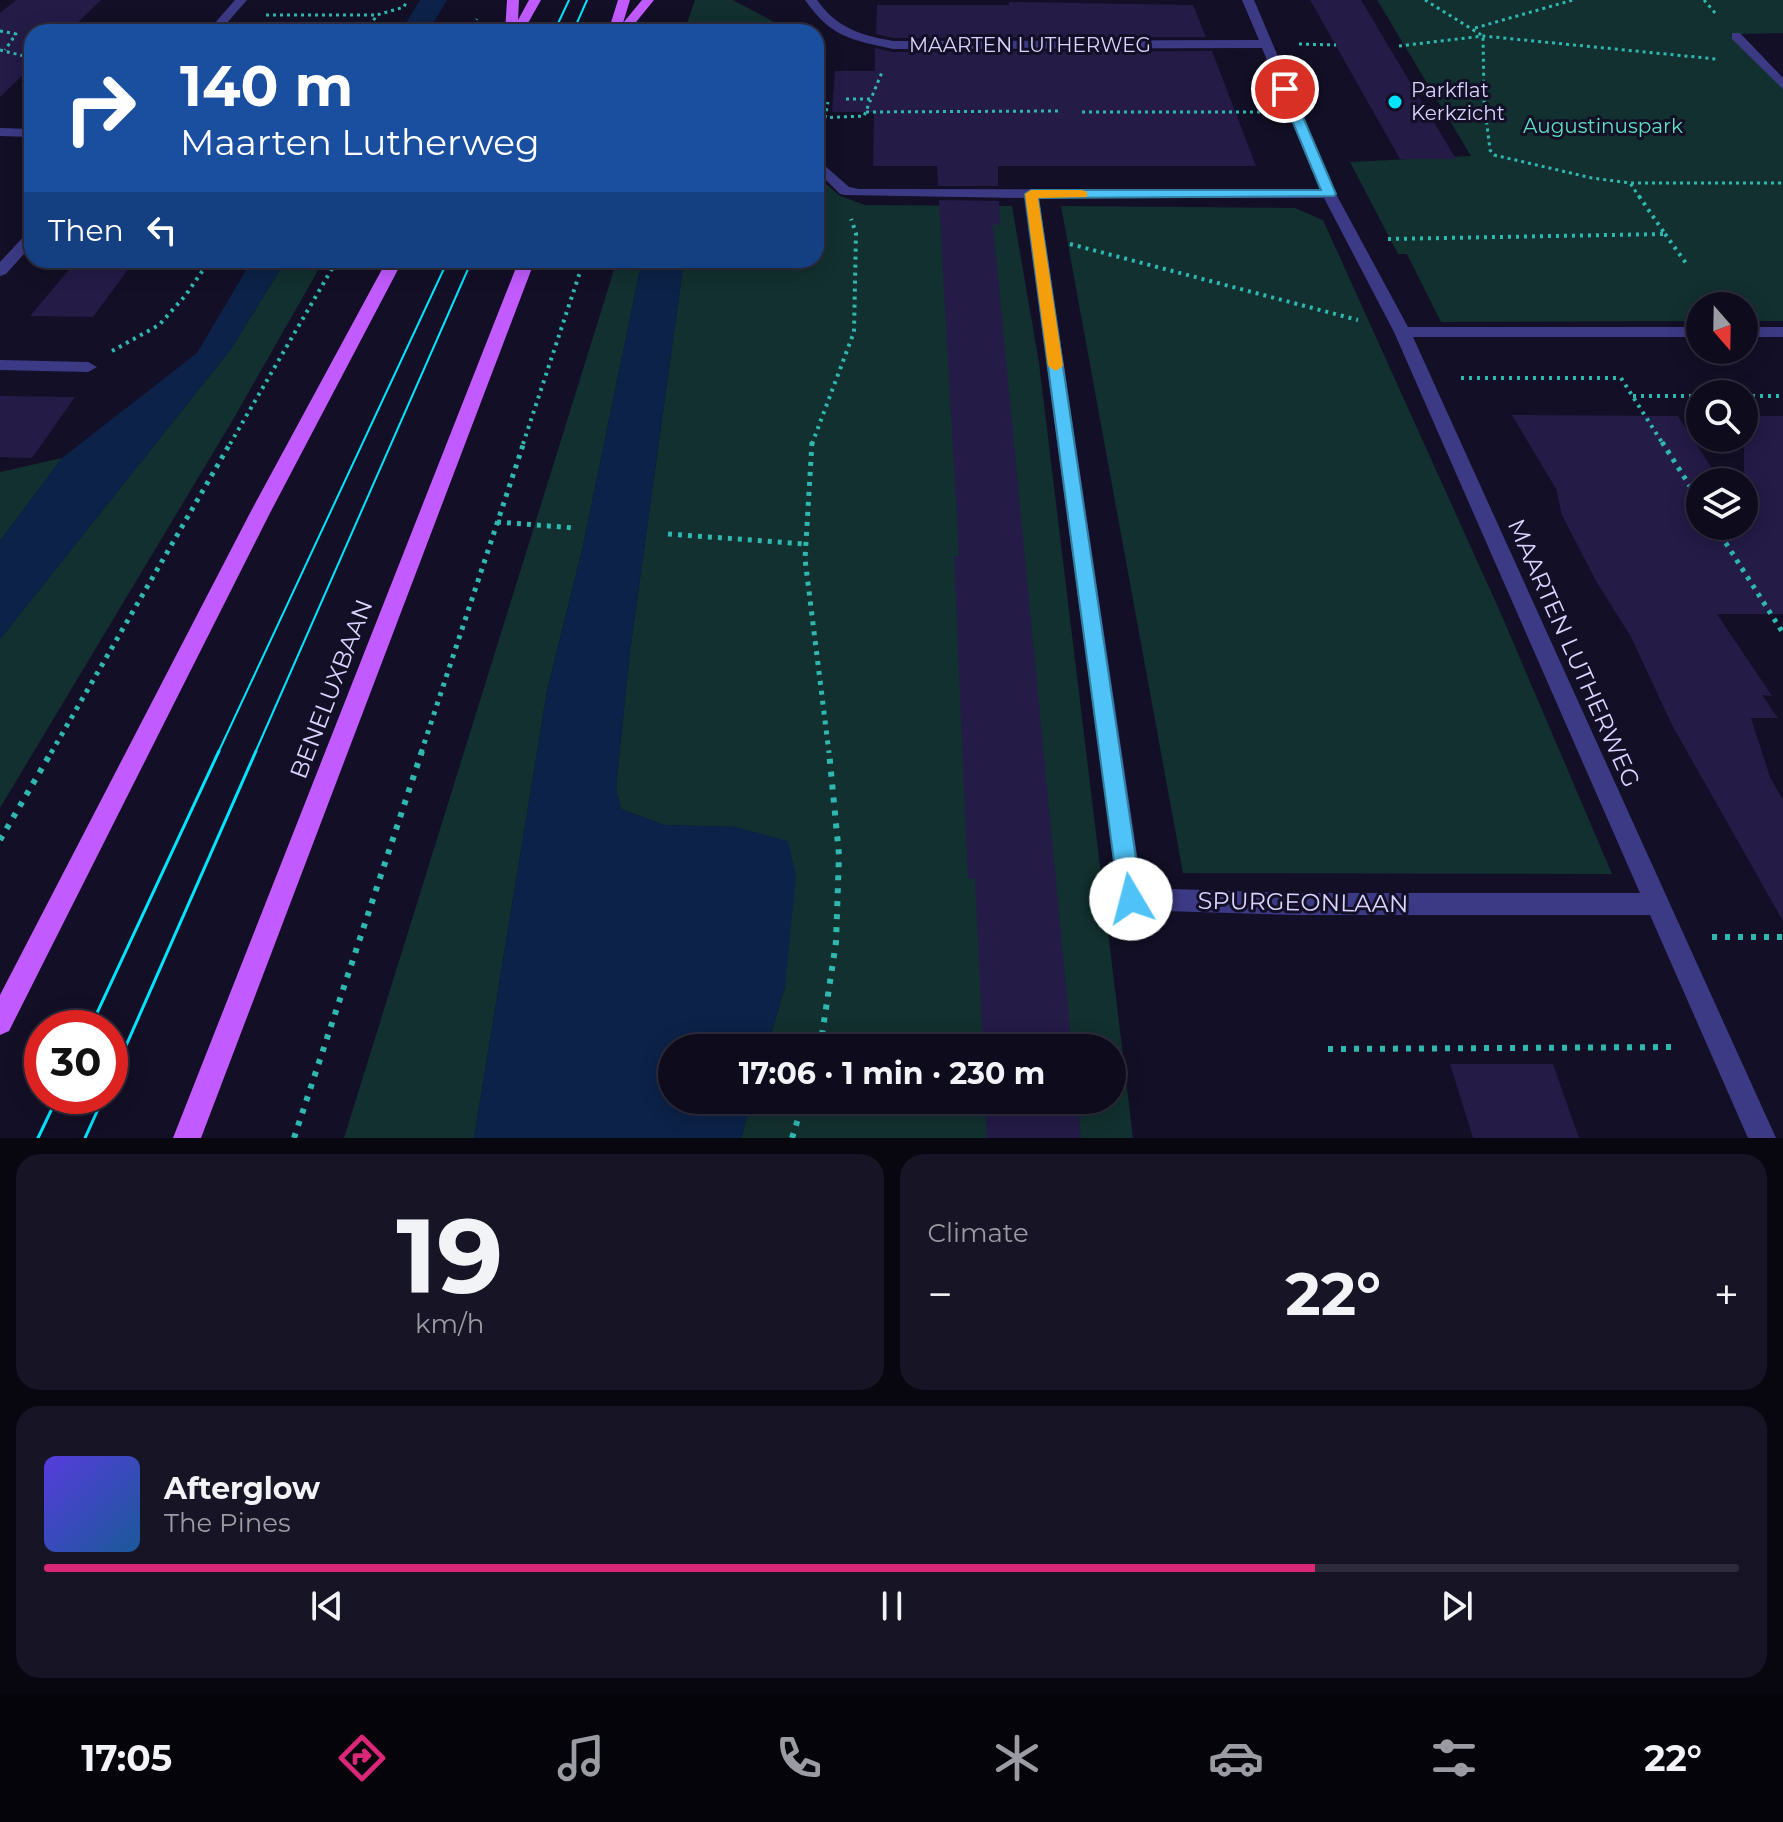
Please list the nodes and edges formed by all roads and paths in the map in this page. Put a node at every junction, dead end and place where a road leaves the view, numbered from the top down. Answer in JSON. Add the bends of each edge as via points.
{"nodes":[{"id":1,"x":241,"y":0,"type":"edge"},
{"id":2,"x":407,"y":0,"type":"edge"},
{"id":3,"x":513,"y":0,"type":"edge"},
{"id":4,"x":535,"y":0,"type":"edge"},
{"id":5,"x":624,"y":0,"type":"edge"},
{"id":6,"x":648,"y":0,"type":"edge"},
{"id":7,"x":811,"y":0,"type":"edge"},
{"id":8,"x":1248,"y":0,"type":"edge"},
{"id":9,"x":1425,"y":0,"type":"edge"},
{"id":10,"x":1573,"y":0,"type":"edge"},
{"id":11,"x":229,"y":14,"type":"junction"},
{"id":12,"x":377,"y":15,"type":"junction"},
{"id":13,"x":220,"y":24,"type":"edge"},
{"id":14,"x":371,"y":24,"type":"edge"},
{"id":15,"x":512,"y":24,"type":"edge"},
{"id":16,"x":522,"y":24,"type":"edge"},
{"id":17,"x":616,"y":24,"type":"edge"},
{"id":18,"x":628,"y":24,"type":"edge"},
{"id":19,"x":1474,"y":28,"type":"junction"},
{"id":20,"x":0,"y":31,"type":"edge"},
{"id":21,"x":1483,"y":36,"type":"junction"},
{"id":22,"x":1736,"y":36,"type":"dead end"},
{"id":23,"x":1266,"y":44,"type":"junction"},
{"id":24,"x":893,"y":45,"type":"junction"},
{"id":25,"x":1399,"y":46,"type":"dead end"},
{"id":26,"x":2,"y":50,"type":"edge"},
{"id":27,"x":24,"y":56,"type":"edge"},
{"id":28,"x":1763,"y":64,"type":"junction"},
{"id":29,"x":1783,"y":85,"type":"edge"},
{"id":30,"x":846,"y":99,"type":"dead end"},
{"id":31,"x":871,"y":99,"type":"junction"},
{"id":32,"x":828,"y":102,"type":"dead end"},
{"id":33,"x":1058,"y":111,"type":"dead end"},
{"id":34,"x":1295,"y":111,"type":"junction"},
{"id":35,"x":866,"y":112,"type":"junction"},
{"id":36,"x":1082,"y":112,"type":"dead end"},
{"id":37,"x":825,"y":118,"type":"joint"},
{"id":38,"x":0,"y":132,"type":"edge"},
{"id":39,"x":24,"y":133,"type":"edge"},
{"id":40,"x":824,"y":170,"type":"edge"},
{"id":41,"x":1630,"y":183,"type":"junction"},
{"id":42,"x":1783,"y":183,"type":"edge"},
{"id":43,"x":859,"y":193,"type":"junction"},
{"id":44,"x":1031,"y":194,"type":"junction"},
{"id":45,"x":1329,"y":194,"type":"junction"},
{"id":46,"x":1665,"y":234,"type":"junction"},
{"id":47,"x":1037,"y":235,"type":"junction"},
{"id":48,"x":1351,"y":240,"type":"junction"},
{"id":49,"x":24,"y":245,"type":"edge"},
{"id":50,"x":1688,"y":266,"type":"dead end"},
{"id":51,"x":204,"y":268,"type":"edge"},
{"id":52,"x":332,"y":268,"type":"edge"},
{"id":53,"x":391,"y":268,"type":"edge"},
{"id":54,"x":524,"y":268,"type":"edge"},
{"id":55,"x":581,"y":268,"type":"edge"},
{"id":56,"x":0,"y":271,"type":"edge"},
{"id":57,"x":1402,"y":332,"type":"junction"},
{"id":58,"x":1686,"y":332,"type":"edge"},
{"id":59,"x":1776,"y":332,"type":"edge"},
{"id":60,"x":1783,"y":349,"type":"edge"},
{"id":61,"x":0,"y":365,"type":"edge"},
{"id":62,"x":88,"y":367,"type":"joint"},
{"id":63,"x":1422,"y":377,"type":"junction"},
{"id":64,"x":1632,"y":396,"type":"junction"},
{"id":65,"x":1686,"y":396,"type":"edge"},
{"id":66,"x":1758,"y":396,"type":"edge"},
{"id":67,"x":1783,"y":396,"type":"edge"},
{"id":68,"x":1686,"y":480,"type":"edge"},
{"id":69,"x":497,"y":522,"type":"junction"},
{"id":70,"x":575,"y":528,"type":"dead end"},
{"id":71,"x":668,"y":534,"type":"dead end"},
{"id":72,"x":1724,"y":540,"type":"edge"},
{"id":73,"x":806,"y":544,"type":"junction"},
{"id":74,"x":1783,"y":633,"type":"edge"},
{"id":75,"x":0,"y":840,"type":"edge"},
{"id":76,"x":1659,"y":904,"type":"junction"},
{"id":77,"x":1673,"y":937,"type":"junction"},
{"id":78,"x":1783,"y":937,"type":"edge"},
{"id":79,"x":0,"y":1022,"type":"edge"},
{"id":80,"x":822,"y":1034,"type":"edge"},
{"id":81,"x":1721,"y":1047,"type":"junction"},
{"id":82,"x":1328,"y":1049,"type":"dead end"},
{"id":83,"x":800,"y":1114,"type":"edge"},
{"id":84,"x":187,"y":1138,"type":"edge"},
{"id":85,"x":294,"y":1138,"type":"edge"},
{"id":86,"x":792,"y":1138,"type":"edge"},
{"id":87,"x":1762,"y":1138,"type":"edge"}],
"edges":[{"from":1,"to":11,"type":"street"},
{"from":2,"to":12,"type":"path","via":[[404,7]]},
{"from":3,"to":15,"type":"main road"},
{"from":4,"to":16,"type":"main road"},
{"from":5,"to":17,"type":"main road"},
{"from":6,"to":18,"type":"main road"},
{"from":7,"to":24,"type":"street","name":"MAARTEN LUTHERWEG","via":[[827,25]]},
{"from":8,"to":23,"type":"street","name":"MAARTEN LUTHERWEG"},
{"from":9,"to":19,"type":"path"},
{"from":10,"to":19,"type":"path"},
{"from":11,"to":12,"type":"path"},
{"from":11,"to":13,"type":"street"},
{"from":12,"to":14,"type":"path"},
{"from":19,"to":21,"type":"path"},
{"from":20,"to":26,"type":"path","via":[[16,34]]},
{"from":21,"to":25,"type":"path"},
{"from":21,"to":28,"type":"path"},
{"from":21,"to":41,"type":"path","via":[[1484,101],[1494,155]]},
{"from":22,"to":28,"type":"street"},
{"from":23,"to":24,"type":"street","name":"MAARTEN LUTHERWEG"},
{"from":23,"to":34,"type":"street","name":"MAARTEN LUTHERWEG"},
{"from":24,"to":31,"type":"path"},
{"from":26,"to":27,"type":"path"},
{"from":28,"to":29,"type":"street"},
{"from":30,"to":31,"type":"path"},
{"from":31,"to":35,"type":"path"},
{"from":32,"to":37,"type":"path"},
{"from":33,"to":35,"type":"path"},
{"from":34,"to":36,"type":"path"},
{"from":34,"to":45,"type":"street","name":"MAARTEN LUTHERWEG"},
{"from":35,"to":37,"type":"path"},
{"from":38,"to":39,"type":"street"},
{"from":40,"to":43,"type":"street","via":[[845,191]]},
{"from":41,"to":42,"type":"path"},
{"from":41,"to":46,"type":"path"},
{"from":43,"to":44,"type":"street"},
{"from":43,"to":73,"type":"path","via":[[851,203],[856,233],[854,332],[813,437]]},
{"from":44,"to":45,"type":"street"},
{"from":44,"to":47,"type":"street","name":"SPURGEONLAAN"},
{"from":45,"to":48,"type":"street","name":"MAARTEN LUTHERWEG"},
{"from":46,"to":48,"type":"path"},
{"from":46,"to":50,"type":"path"},
{"from":47,"to":57,"type":"path"},
{"from":47,"to":76,"type":"street","name":"SPURGEONLAAN","via":[[1131,899]]},
{"from":48,"to":57,"type":"street","name":"MAARTEN LUTHERWEG"},
{"from":49,"to":56,"type":"street"},
{"from":51,"to":62,"type":"path","via":[[159,325]]},
{"from":52,"to":75,"type":"path"},
{"from":53,"to":79,"type":"main road"},
{"from":54,"to":84,"type":"main road","name":"BENELUXBAAN"},
{"from":55,"to":69,"type":"path"},
{"from":57,"to":58,"type":"street"},
{"from":57,"to":63,"type":"street","name":"MAARTEN LUTHERWEG"},
{"from":59,"to":60,"type":"street"},
{"from":61,"to":62,"type":"street"},
{"from":63,"to":64,"type":"path","via":[[1621,378]]},
{"from":63,"to":76,"type":"street","name":"MAARTEN LUTHERWEG"},
{"from":64,"to":65,"type":"path"},
{"from":64,"to":68,"type":"path"},
{"from":66,"to":67,"type":"path"},
{"from":69,"to":70,"type":"path"},
{"from":69,"to":85,"type":"path"},
{"from":71,"to":73,"type":"path"},
{"from":72,"to":74,"type":"path"},
{"from":73,"to":80,"type":"path","via":[[839,855],[836,942]]},
{"from":76,"to":77,"type":"street","name":"MAARTEN LUTHERWEG"},
{"from":77,"to":78,"type":"path"},
{"from":77,"to":81,"type":"street","name":"MAARTEN LUTHERWEG"},
{"from":81,"to":82,"type":"path"},
{"from":81,"to":87,"type":"street","name":"MAARTEN LUTHERWEG"},
{"from":83,"to":86,"type":"path"}]}
